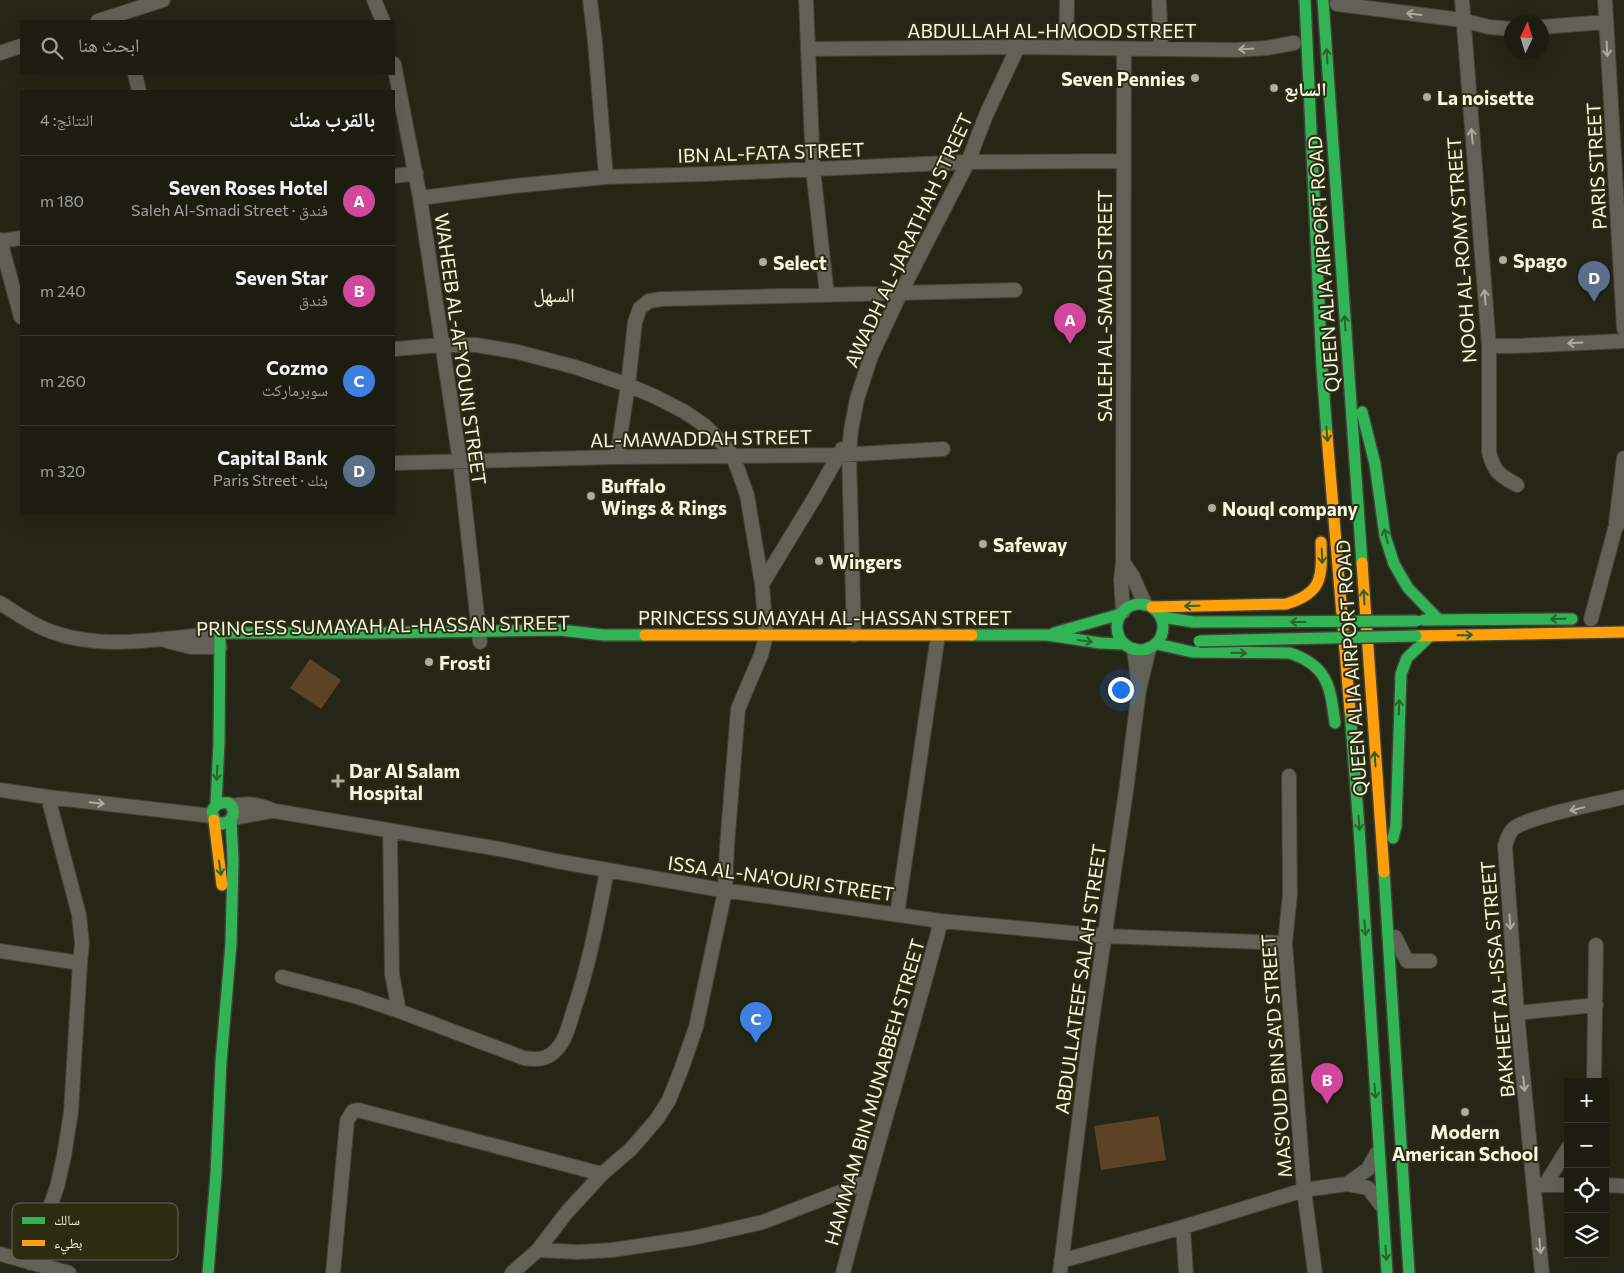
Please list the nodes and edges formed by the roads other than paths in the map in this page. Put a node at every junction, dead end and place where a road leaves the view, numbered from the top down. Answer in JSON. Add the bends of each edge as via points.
{"nodes":[{"id":1,"x":163,"y":0,"type":"edge"},
{"id":2,"x":374,"y":0,"type":"edge"},
{"id":3,"x":384,"y":0,"type":"edge"},
{"id":4,"x":590,"y":0,"type":"edge"},
{"id":5,"x":806,"y":0,"type":"edge"},
{"id":6,"x":1067,"y":0,"type":"edge"},
{"id":7,"x":1159,"y":0,"type":"edge"},
{"id":8,"x":1305,"y":0,"type":"edge"},
{"id":9,"x":1323,"y":0,"type":"edge"},
{"id":10,"x":1462,"y":0,"type":"edge"},
{"id":11,"x":1605,"y":0,"type":"edge"},
{"id":12,"x":1337,"y":6,"type":"edge"},
{"id":13,"x":120,"y":12,"type":"edge"},
{"id":14,"x":100,"y":20,"type":"edge"},
{"id":15,"x":384,"y":20,"type":"edge"},
{"id":16,"x":384,"y":20,"type":"edge"},
{"id":17,"x":1462,"y":20,"type":"junction"},
{"id":18,"x":1606,"y":22,"type":"junction"},
{"id":19,"x":1549,"y":26,"type":"edge"},
{"id":20,"x":1504,"y":28,"type":"edge"},
{"id":21,"x":1294,"y":42,"type":"dead end"},
{"id":22,"x":20,"y":46,"type":"edge"},
{"id":23,"x":1018,"y":47,"type":"junction"},
{"id":24,"x":1066,"y":48,"type":"junction"},
{"id":25,"x":809,"y":49,"type":"junction"},
{"id":26,"x":1160,"y":49,"type":"junction"},
{"id":27,"x":1124,"y":50,"type":"junction"},
{"id":28,"x":0,"y":53,"type":"edge"},
{"id":29,"x":395,"y":69,"type":"edge"},
{"id":30,"x":135,"y":75,"type":"edge"},
{"id":31,"x":1340,"y":82,"type":"dead end"},
{"id":32,"x":1298,"y":88,"type":"dead end"},
{"id":33,"x":139,"y":90,"type":"edge"},
{"id":34,"x":1312,"y":146,"type":"junction"},
{"id":35,"x":1334,"y":157,"type":"junction"},
{"id":36,"x":1124,"y":161,"type":"junction"},
{"id":37,"x":968,"y":162,"type":"junction"},
{"id":38,"x":814,"y":169,"type":"junction"},
{"id":39,"x":416,"y":173,"type":"junction"},
{"id":40,"x":395,"y":176,"type":"edge"},
{"id":41,"x":606,"y":176,"type":"junction"},
{"id":42,"x":420,"y":198,"type":"junction"},
{"id":43,"x":20,"y":238,"type":"edge"},
{"id":44,"x":0,"y":241,"type":"edge"},
{"id":45,"x":1015,"y":290,"type":"dead end"},
{"id":46,"x":900,"y":294,"type":"junction"},
{"id":47,"x":827,"y":295,"type":"junction"},
{"id":48,"x":20,"y":313,"type":"edge"},
{"id":49,"x":1624,"y":329,"type":"edge"},
{"id":50,"x":1624,"y":340,"type":"edge"},
{"id":51,"x":441,"y":345,"type":"junction"},
{"id":52,"x":1489,"y":346,"type":"junction"},
{"id":53,"x":395,"y":349,"type":"edge"},
{"id":54,"x":1322,"y":368,"type":"junction"},
{"id":55,"x":1348,"y":371,"type":"junction"},
{"id":56,"x":628,"y":385,"type":"junction"},
{"id":57,"x":943,"y":449,"type":"dead end"},
{"id":58,"x":844,"y":454,"type":"junction"},
{"id":59,"x":1317,"y":454,"type":"dead end"},
{"id":60,"x":733,"y":456,"type":"junction"},
{"id":61,"x":617,"y":457,"type":"junction"},
{"id":62,"x":1624,"y":458,"type":"edge"},
{"id":63,"x":460,"y":462,"type":"junction"},
{"id":64,"x":395,"y":463,"type":"edge"},
{"id":65,"x":1517,"y":485,"type":"dead end"},
{"id":66,"x":1624,"y":512,"type":"edge"},
{"id":67,"x":1320,"y":529,"type":"dead end"},
{"id":68,"x":1615,"y":529,"type":"junction"},
{"id":69,"x":1123,"y":562,"type":"junction"},
{"id":70,"x":762,"y":584,"type":"junction"},
{"id":71,"x":0,"y":603,"type":"edge"},
{"id":72,"x":1148,"y":606,"type":"junction"},
{"id":73,"x":1122,"y":613,"type":"junction"},
{"id":74,"x":1162,"y":617,"type":"junction"},
{"id":75,"x":1595,"y":619,"type":"joint"},
{"id":76,"x":1439,"y":620,"type":"junction"},
{"id":77,"x":1624,"y":632,"type":"edge"},
{"id":78,"x":854,"y":635,"type":"junction"},
{"id":79,"x":938,"y":635,"type":"junction"},
{"id":80,"x":1047,"y":635,"type":"junction"},
{"id":81,"x":479,"y":636,"type":"junction"},
{"id":82,"x":603,"y":636,"type":"junction"},
{"id":83,"x":766,"y":636,"type":"junction"},
{"id":84,"x":1430,"y":636,"type":"junction"},
{"id":85,"x":226,"y":639,"type":"junction"},
{"id":86,"x":1195,"y":640,"type":"dead end"},
{"id":87,"x":1160,"y":641,"type":"junction"},
{"id":88,"x":534,"y":642,"type":"dead end"},
{"id":89,"x":562,"y":642,"type":"dead end"},
{"id":90,"x":247,"y":644,"type":"dead end"},
{"id":91,"x":1129,"y":647,"type":"junction"},
{"id":92,"x":1139,"y":690,"type":"junction"},
{"id":93,"x":1336,"y":733,"type":"dead end"},
{"id":94,"x":1289,"y":776,"type":"dead end"},
{"id":95,"x":0,"y":790,"type":"edge"},
{"id":96,"x":48,"y":797,"type":"junction"},
{"id":97,"x":1624,"y":797,"type":"edge"},
{"id":98,"x":230,"y":805,"type":"junction"},
{"id":99,"x":214,"y":813,"type":"junction"},
{"id":100,"x":390,"y":831,"type":"junction"},
{"id":101,"x":1348,"y":838,"type":"dead end"},
{"id":102,"x":607,"y":870,"type":"junction"},
{"id":103,"x":1384,"y":877,"type":"junction"},
{"id":104,"x":1362,"y":880,"type":"junction"},
{"id":105,"x":725,"y":891,"type":"junction"},
{"id":106,"x":1386,"y":914,"type":"junction"},
{"id":107,"x":897,"y":915,"type":"junction"},
{"id":108,"x":941,"y":921,"type":"junction"},
{"id":109,"x":1104,"y":936,"type":"junction"},
{"id":110,"x":1285,"y":943,"type":"junction"},
{"id":111,"x":231,"y":944,"type":"junction"},
{"id":112,"x":1596,"y":945,"type":"dead end"},
{"id":113,"x":0,"y":951,"type":"edge"},
{"id":114,"x":1430,"y":960,"type":"dead end"},
{"id":115,"x":1407,"y":961,"type":"junction"},
{"id":116,"x":80,"y":963,"type":"junction"},
{"id":117,"x":282,"y":977,"type":"dead end"},
{"id":118,"x":1596,"y":1006,"type":"junction"},
{"id":119,"x":1393,"y":1009,"type":"junction"},
{"id":120,"x":399,"y":1011,"type":"junction"},
{"id":121,"x":1517,"y":1013,"type":"junction"},
{"id":122,"x":1594,"y":1078,"type":"edge"},
{"id":123,"x":1379,"y":1149,"type":"junction"},
{"id":124,"x":1564,"y":1153,"type":"edge"},
{"id":125,"x":602,"y":1174,"type":"junction"},
{"id":126,"x":866,"y":1182,"type":"junction"},
{"id":127,"x":1347,"y":1184,"type":"junction"},
{"id":128,"x":1540,"y":1185,"type":"junction"},
{"id":129,"x":1564,"y":1185,"type":"edge"},
{"id":130,"x":1609,"y":1185,"type":"edge"},
{"id":131,"x":1624,"y":1186,"type":"edge"},
{"id":132,"x":1304,"y":1190,"type":"junction"},
{"id":133,"x":51,"y":1203,"type":"edge"},
{"id":134,"x":1383,"y":1208,"type":"junction"},
{"id":135,"x":1182,"y":1227,"type":"junction"},
{"id":136,"x":538,"y":1250,"type":"junction"},
{"id":137,"x":0,"y":1254,"type":"edge"},
{"id":138,"x":12,"y":1258,"type":"edge"},
{"id":139,"x":20,"y":1260,"type":"edge"},
{"id":140,"x":31,"y":1260,"type":"edge"},
{"id":141,"x":30,"y":1263,"type":"junction"},
{"id":142,"x":1061,"y":1267,"type":"edge"},
{"id":143,"x":69,"y":1273,"type":"edge"},
{"id":144,"x":208,"y":1273,"type":"edge"},
{"id":145,"x":333,"y":1273,"type":"edge"},
{"id":146,"x":512,"y":1273,"type":"edge"},
{"id":147,"x":843,"y":1273,"type":"edge"},
{"id":148,"x":1186,"y":1273,"type":"edge"},
{"id":149,"x":1315,"y":1273,"type":"edge"},
{"id":150,"x":1388,"y":1273,"type":"edge"},
{"id":151,"x":1409,"y":1273,"type":"edge"},
{"id":152,"x":1542,"y":1273,"type":"edge"}],
"edges":[{"from":1,"to":13,"type":"street"},
{"from":2,"to":15,"type":"street"},
{"from":3,"to":16,"type":"street"},
{"from":4,"to":41,"type":"street"},
{"from":5,"to":25,"type":"street"},
{"from":6,"to":24,"type":"street"},
{"from":7,"to":26,"type":"street"},
{"from":8,"to":34,"type":"main road","name":"QUEEN ALIA AIRPORT ROAD"},
{"from":35,"to":9,"type":"main road","name":"QUEEN ALIA AIRPORT ROAD","one_way":true},
{"from":10,"to":17,"type":"street","name":"NOOH AL-ROMY STREET"},
{"from":11,"to":18,"type":"street","name":"PARIS STREET"},
{"from":17,"to":12,"type":"street","one_way":true},
{"from":13,"to":14,"type":"street"},
{"from":17,"to":20,"type":"street"},
{"from":52,"to":17,"type":"street","name":"NOOH AL-ROMY STREET","one_way":true},
{"from":18,"to":19,"type":"street"},
{"from":18,"to":49,"type":"street","name":"PARIS STREET","one_way":true},
{"from":21,"to":26,"type":"street","name":"ABDULLAH AL-HMOOD STREET","one_way":true,"via":[[1236,50]]},
{"from":22,"to":28,"type":"street"},
{"from":23,"to":24,"type":"street","name":"ABDULLAH AL-HMOOD STREET"},
{"from":23,"to":25,"type":"street","name":"ABDULLAH AL-HMOOD STREET"},
{"from":23,"to":37,"type":"street","name":"AWADH AL-JARATHAH STREET"},
{"from":24,"to":27,"type":"street","name":"ABDULLAH AL-HMOOD STREET"},
{"from":25,"to":38,"type":"street"},
{"from":26,"to":27,"type":"street","name":"ABDULLAH AL-HMOOD STREET"},
{"from":27,"to":36,"type":"street","name":"SALEH AL-SMADI STREET"},
{"from":29,"to":39,"type":"street","name":"WAHEEB AL-AFYOUNI STREET"},
{"from":30,"to":33,"type":"street"},
{"from":31,"to":35,"type":"main road","via":[[1340,128]]},
{"from":32,"to":34,"type":"main road","via":[[1304,124]]},
{"from":34,"to":54,"type":"main road","name":"QUEEN ALIA AIRPORT ROAD"},
{"from":55,"to":35,"type":"main road","name":"QUEEN ALIA AIRPORT ROAD","one_way":true},
{"from":36,"to":37,"type":"street","name":"IBN AL-FATA STREET"},
{"from":36,"to":69,"type":"street","name":"SALEH AL-SMADI STREET"},
{"from":37,"to":38,"type":"street","name":"IBN AL-FATA STREET"},
{"from":37,"to":46,"type":"street","name":"AWADH AL-JARATHAH STREET"},
{"from":38,"to":41,"type":"street","name":"IBN AL-FATA STREET"},
{"from":38,"to":47,"type":"street"},
{"from":39,"to":40,"type":"street"},
{"from":39,"to":42,"type":"street","name":"WAHEEB AL-AFYOUNI STREET"},
{"from":41,"to":42,"type":"street","name":"IBN AL-FATA STREET"},
{"from":42,"to":51,"type":"street","name":"WAHEEB AL-AFYOUNI STREET"},
{"from":43,"to":44,"type":"street"},
{"from":44,"to":48,"type":"street"},
{"from":45,"to":46,"type":"street"},
{"from":46,"to":47,"type":"street"},
{"from":46,"to":58,"type":"street","name":"AWADH AL-JARATHAH STREET","via":[[871,356]]},
{"from":47,"to":56,"type":"street","via":[[649,301],[640,308],[635,322]]},
{"from":50,"to":52,"type":"street","one_way":true},
{"from":51,"to":53,"type":"street"},
{"from":51,"to":56,"type":"street","via":[[476,345],[518,352]]},
{"from":51,"to":63,"type":"street","name":"WAHEEB AL-AFYOUNI STREET"},
{"from":52,"to":65,"type":"street","name":"NOOH AL-ROMY STREET","via":[[1489,452],[1493,467],[1500,476]]},
{"from":54,"to":59,"type":"main road","via":[[1316,417]]},
{"from":54,"to":104,"type":"main road","name":"QUEEN ALIA AIRPORT ROAD","one_way":true},
{"from":76,"to":55,"type":"main road","one_way":true,"via":[[1410,591],[1394,564],[1370,442]]},
{"from":103,"to":55,"type":"main road","name":"QUEEN ALIA AIRPORT ROAD","one_way":true},
{"from":56,"to":60,"type":"street","via":[[685,412],[704,425]]},
{"from":56,"to":61,"type":"street"},
{"from":57,"to":58,"type":"street","name":"AL-MAWADDAH STREET"},
{"from":58,"to":60,"type":"street","name":"AL-MAWADDAH STREET"},
{"from":58,"to":70,"type":"street"},
{"from":58,"to":78,"type":"street","name":"AWADH AL-JARATHAH STREET"},
{"from":60,"to":61,"type":"street","name":"AL-MAWADDAH STREET"},
{"from":60,"to":70,"type":"street","via":[[747,495]]},
{"from":61,"to":63,"type":"street","name":"AL-MAWADDAH STREET"},
{"from":62,"to":68,"type":"street"},
{"from":63,"to":64,"type":"street","name":"AL-MAWADDAH STREET"},
{"from":63,"to":81,"type":"street","name":"WAHEEB AL-AFYOUNI STREET"},
{"from":66,"to":68,"type":"street"},
{"from":67,"to":72,"type":"main road","one_way":true,"via":[[1322,573],[1316,587],[1302,600],[1286,604]]},
{"from":68,"to":75,"type":"street"},
{"from":69,"to":72,"type":"street"},
{"from":69,"to":73,"type":"street","name":"SALEH AL-SMADI STREET"},
{"from":70,"to":83,"type":"street"},
{"from":71,"to":85,"type":"street","name":"PRINCESS SUMAYAH AL-HASSAN STREET","via":[[46,630],[75,638],[164,640],[191,647]]},
{"from":72,"to":73,"type":"main road","via":[[1137,604]]},
{"from":72,"to":74,"type":"main road"},
{"from":73,"to":80,"type":"main road","name":"PRINCESS SUMAYAH AL-HASSAN STREET"},
{"from":73,"to":91,"type":"main road","via":[[1117,629],[1119,637]]},
{"from":76,"to":74,"type":"main road","one_way":true,"bridge":true,"via":[[1193,622]]},
{"from":74,"to":87,"type":"main road","via":[[1164,626]]},
{"from":75,"to":76,"type":"main road","one_way":true},
{"from":84,"to":77,"type":"main road","one_way":true},
{"from":78,"to":79,"type":"main road","name":"PRINCESS SUMAYAH AL-HASSAN STREET"},
{"from":78,"to":83,"type":"main road","name":"PRINCESS SUMAYAH AL-HASSAN STREET"},
{"from":79,"to":80,"type":"main road","name":"PRINCESS SUMAYAH AL-HASSAN STREET"},
{"from":79,"to":107,"type":"street"},
{"from":80,"to":91,"type":"main road","name":"PRINCESS SUMAYAH AL-HASSAN STREET","one_way":true},
{"from":81,"to":82,"type":"main road","name":"PRINCESS SUMAYAH AL-HASSAN STREET","via":[[577,631]]},
{"from":81,"to":85,"type":"main road","name":"PRINCESS SUMAYAH AL-HASSAN STREET","via":[[259,631]]},
{"from":81,"to":88,"type":"main road","name":"PRINCESS SUMAYAH AL-HASSAN STREET"},
{"from":81,"to":90,"type":"main road","name":"PRINCESS SUMAYAH AL-HASSAN STREET"},
{"from":82,"to":83,"type":"main road","name":"PRINCESS SUMAYAH AL-HASSAN STREET"},
{"from":82,"to":89,"type":"main road","name":"PRINCESS SUMAYAH AL-HASSAN STREET","via":[[592,641]]},
{"from":83,"to":105,"type":"street","via":[[738,709]]},
{"from":84,"to":86,"type":"main road","bridge":true},
{"from":103,"to":84,"type":"main road","one_way":true,"via":[[1396,826],[1402,674],[1408,658]]},
{"from":85,"to":98,"type":"main road"},
{"from":85,"to":99,"type":"main road","one_way":true},
{"from":87,"to":91,"type":"main road"},
{"from":87,"to":92,"type":"street","name":"ABDULLATEEF SALAH STREET"},
{"from":87,"to":93,"type":"main road","one_way":true,"via":[[1192,652],[1300,656],[1314,665],[1328,682]]},
{"from":91,"to":92,"type":"street","name":"ABDULLATEEF SALAH STREET"},
{"from":92,"to":109,"type":"street","name":"ABDULLATEEF SALAH STREET"},
{"from":94,"to":110,"type":"street","name":"MAS'OUD BIN SA'D STREET","via":[[1290,894]]},
{"from":95,"to":96,"type":"street"},
{"from":96,"to":99,"type":"street","one_way":true},
{"from":96,"to":116,"type":"street","via":[[82,929]]},
{"from":97,"to":121,"type":"street","name":"BAKHEET AL-ISSA STREET","one_way":true,"via":[[1528,820],[1512,830],[1508,837],[1505,856]]},
{"from":98,"to":99,"type":"main road","via":[[220,802]]},
{"from":98,"to":99,"type":"main road","via":[[222,824]]},
{"from":98,"to":100,"type":"street","name":"ISSA AL-NA'OURI STREET"},
{"from":98,"to":111,"type":"main road","via":[[233,860]]},
{"from":99,"to":111,"type":"main road","one_way":true},
{"from":100,"to":102,"type":"street","name":"ISSA AL-NA'OURI STREET"},
{"from":100,"to":120,"type":"street","via":[[392,974]]},
{"from":101,"to":104,"type":"main road"},
{"from":102,"to":105,"type":"street","name":"ISSA AL-NA'OURI STREET"},
{"from":102,"to":120,"type":"street","via":[[596,929],[565,1038],[547,1057],[536,1060],[524,1058]]},
{"from":103,"to":106,"type":"main road","name":"QUEEN ALIA AIRPORT ROAD"},
{"from":104,"to":123,"type":"main road","name":"QUEEN ALIA AIRPORT ROAD","one_way":true},
{"from":105,"to":107,"type":"street","name":"ISSA AL-NA'OURI STREET"},
{"from":105,"to":125,"type":"street","via":[[696,1027],[669,1100],[663,1112],[640,1138]]},
{"from":106,"to":115,"type":"street"},
{"from":106,"to":119,"type":"main road","name":"QUEEN ALIA AIRPORT ROAD"},
{"from":107,"to":108,"type":"street","name":"ISSA AL-NA'OURI STREET"},
{"from":108,"to":109,"type":"street","name":"ISSA AL-NA'OURI STREET"},
{"from":108,"to":126,"type":"street","name":"HAMMAM BIN MUNABBEH STREET"},
{"from":109,"to":110,"type":"street","name":"ISSA AL-NA'OURI STREET"},
{"from":109,"to":142,"type":"street","name":"ABDULLATEEF SALAH STREET"},
{"from":110,"to":132,"type":"street","name":"MAS'OUD BIN SA'D STREET"},
{"from":111,"to":144,"type":"main road"},
{"from":112,"to":118,"type":"street"},
{"from":113,"to":116,"type":"street"},
{"from":114,"to":115,"type":"street"},
{"from":115,"to":119,"type":"street"},
{"from":116,"to":133,"type":"street","via":[[71,1112]]},
{"from":117,"to":120,"type":"street"},
{"from":118,"to":121,"type":"street"},
{"from":118,"to":122,"type":"street"},
{"from":119,"to":151,"type":"main road","name":"QUEEN ALIA AIRPORT ROAD"},
{"from":121,"to":128,"type":"street","name":"BAKHEET AL-ISSA STREET","one_way":true},
{"from":123,"to":127,"type":"street","via":[[1368,1169]]},
{"from":123,"to":134,"type":"main road","name":"QUEEN ALIA AIRPORT ROAD"},
{"from":124,"to":128,"type":"street"},
{"from":125,"to":136,"type":"street"},
{"from":125,"to":145,"type":"street","via":[[353,1111],[347,1120]]},
{"from":126,"to":136,"type":"street","via":[[763,1222],[693,1238],[612,1250]]},
{"from":126,"to":147,"type":"street","name":"HAMMAM BIN MUNABBEH STREET"},
{"from":127,"to":132,"type":"street"},
{"from":127,"to":134,"type":"street","via":[[1368,1188]]},
{"from":128,"to":129,"type":"street"},
{"from":128,"to":152,"type":"street","name":"BAKHEET AL-ISSA STREET","one_way":true},
{"from":130,"to":131,"type":"street"},
{"from":132,"to":135,"type":"street"},
{"from":132,"to":149,"type":"street","name":"MAS'OUD BIN SA'D STREET"},
{"from":134,"to":150,"type":"main road","name":"QUEEN ALIA AIRPORT ROAD","one_way":true},
{"from":135,"to":142,"type":"street"},
{"from":135,"to":148,"type":"street"},
{"from":136,"to":146,"type":"street"},
{"from":137,"to":138,"type":"street"},
{"from":139,"to":141,"type":"street"},
{"from":140,"to":141,"type":"street"},
{"from":141,"to":143,"type":"street"}]}
